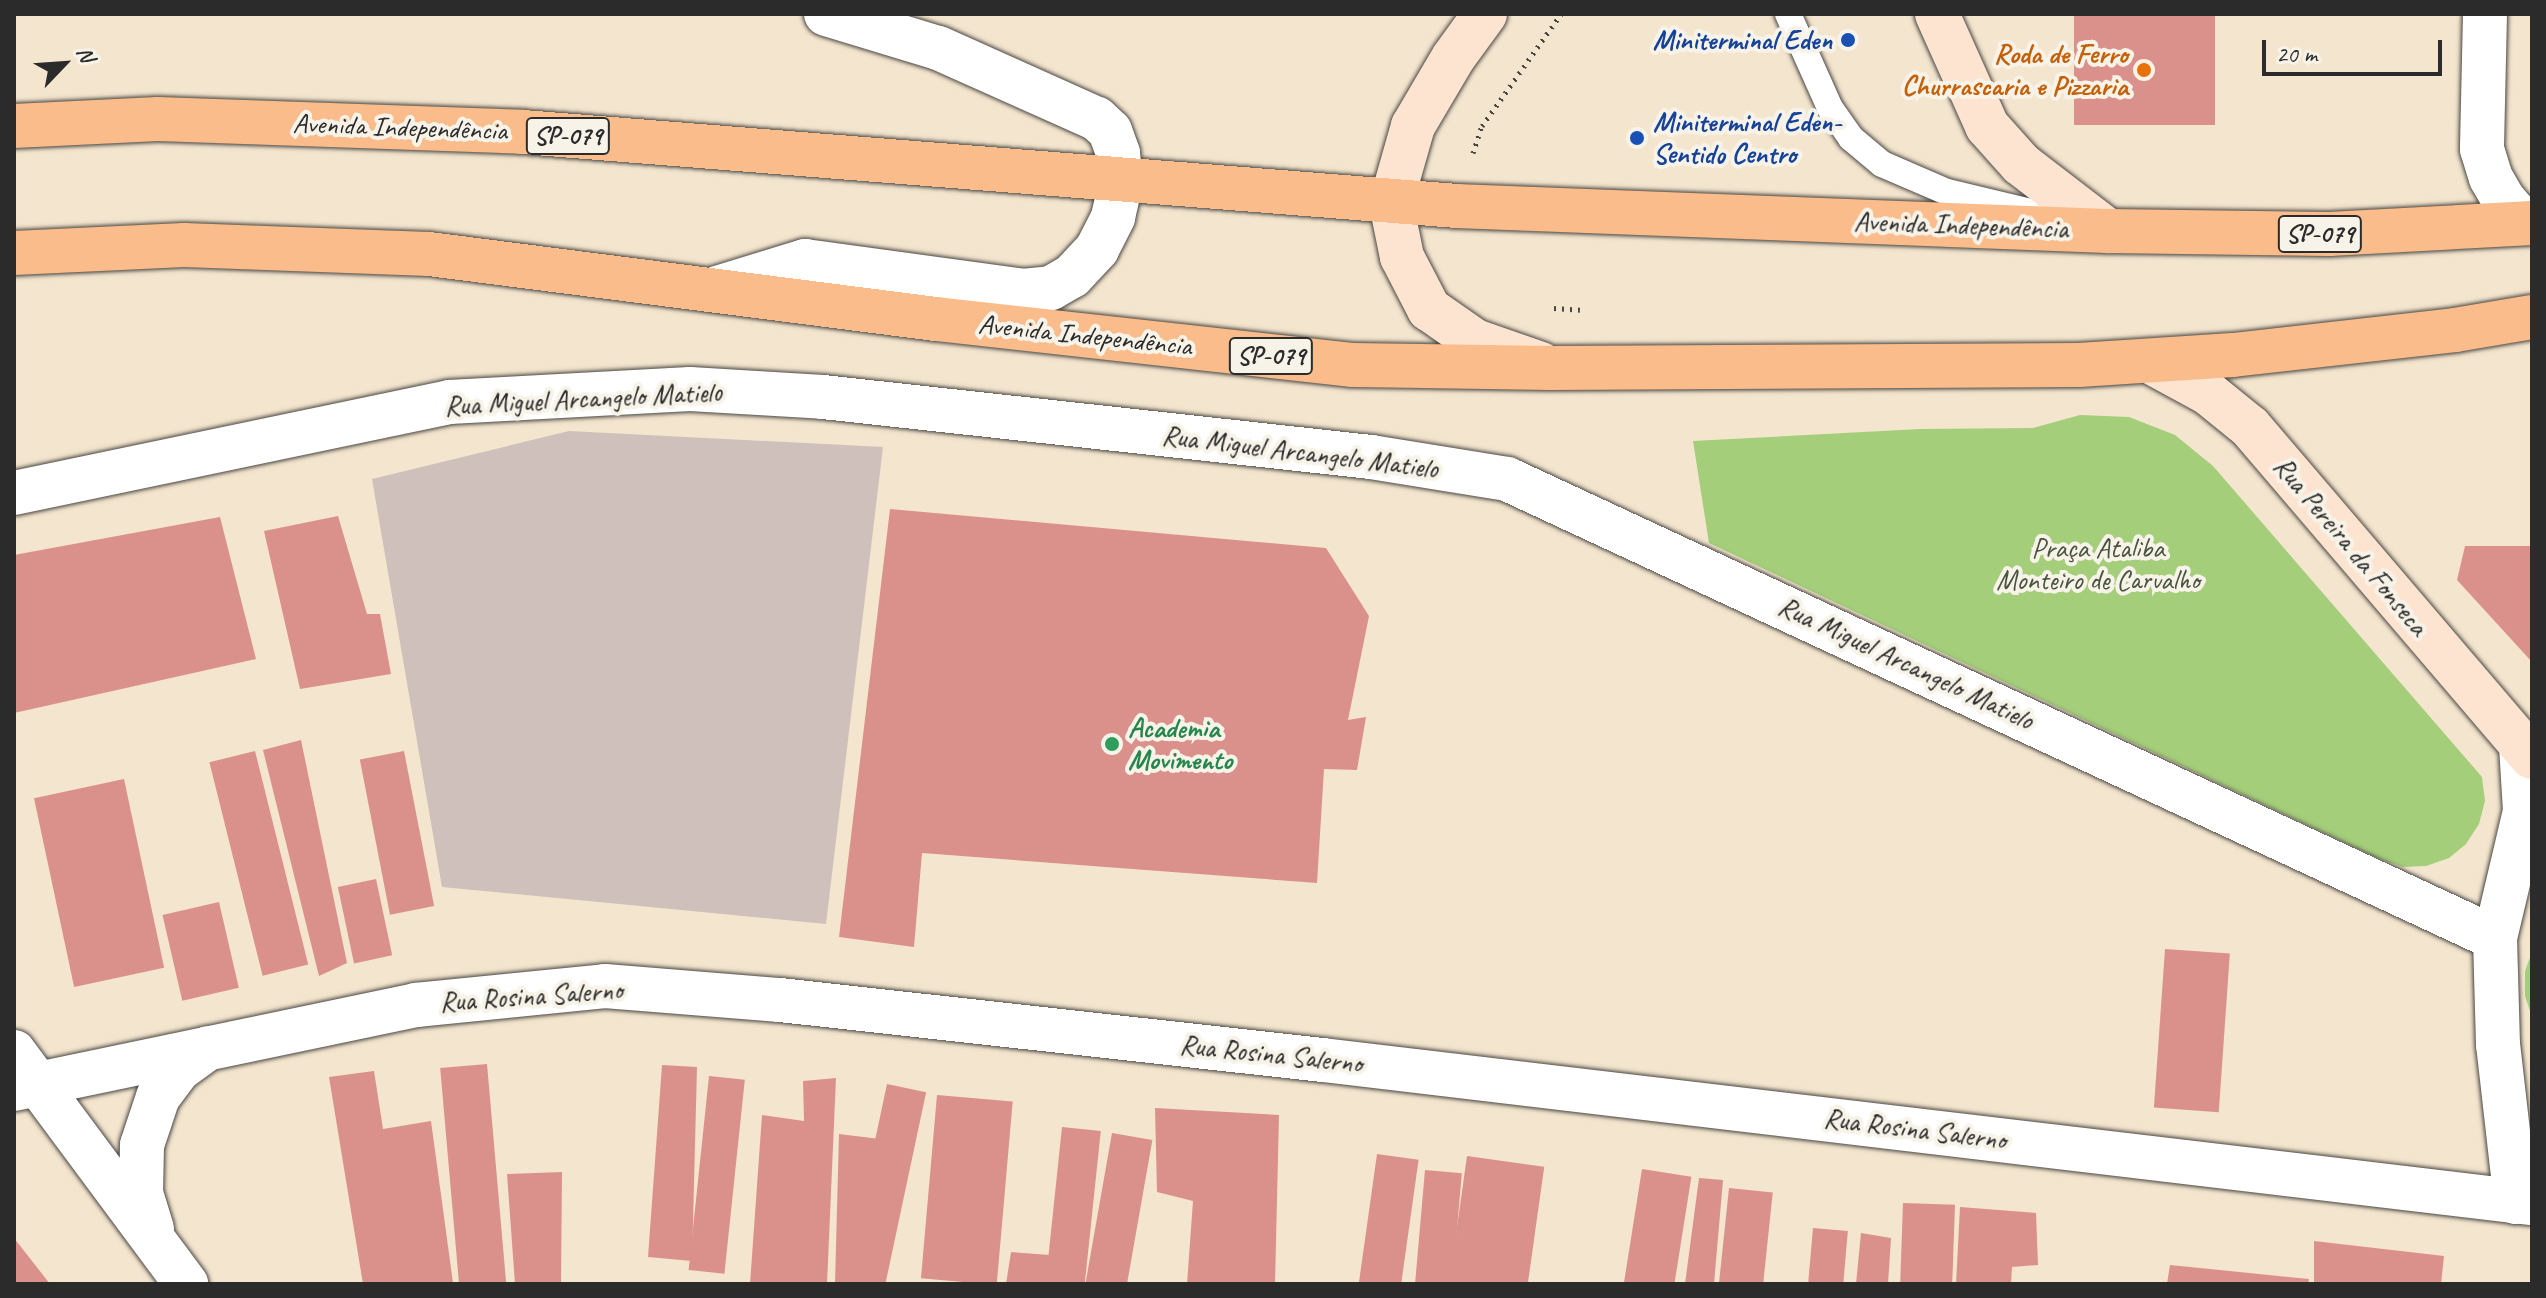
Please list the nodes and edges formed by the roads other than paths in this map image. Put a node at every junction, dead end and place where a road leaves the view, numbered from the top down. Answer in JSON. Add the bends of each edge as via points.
{"nodes":[{"id":1,"x":826,"y":14,"type":"edge"},
{"id":2,"x":1485,"y":14,"type":"edge"},
{"id":3,"x":1788,"y":14,"type":"edge"},
{"id":4,"x":1937,"y":14,"type":"edge"},
{"id":5,"x":2485,"y":14,"type":"edge"},
{"id":6,"x":14,"y":126,"type":"edge"},
{"id":7,"x":1121,"y":182,"type":"junction"},
{"id":8,"x":1391,"y":203,"type":"junction"},
{"id":9,"x":2532,"y":222,"type":"edge"},
{"id":10,"x":2108,"y":231,"type":"junction"},
{"id":11,"x":14,"y":253,"type":"edge"},
{"id":12,"x":717,"y":288,"type":"junction"},
{"id":13,"x":2532,"y":317,"type":"edge"},
{"id":14,"x":2149,"y":361,"type":"junction"},
{"id":15,"x":1550,"y":368,"type":"junction"},
{"id":16,"x":14,"y":493,"type":"edge"},
{"id":17,"x":2527,"y":751,"type":"edge"},
{"id":18,"x":2495,"y":938,"type":"junction"},
{"id":19,"x":210,"y":1046,"type":"junction"},
{"id":20,"x":22,"y":1075,"type":"edge"},
{"id":21,"x":2524,"y":1203,"type":"edge"},
{"id":22,"x":156,"y":1243,"type":"junction"},
{"id":23,"x":186,"y":1284,"type":"edge"}],
"edges":[{"from":1,"to":7,"type":"street","via":[[938,48],[1081,109],[1110,131]]},
{"from":2,"to":8,"type":"main road","via":[[1413,126]]},
{"from":3,"to":10,"type":"lane","via":[[1830,108],[1851,138],[1882,164],[1947,192]]},
{"from":4,"to":10,"type":"main road","via":[[1987,126],[2021,164]]},
{"from":5,"to":9,"type":"street","via":[[2482,149],[2503,199]]},
{"from":6,"to":7,"type":"main road","name":"Avenida Independência","number":"SP-079","via":[[158,119],[523,132]]},
{"from":7,"to":8,"type":"main road","name":"Avenida Independência","number":"SP-079"},
{"from":7,"to":12,"type":"street","name":"Avenida Independência","via":[[1113,217],[1097,249],[1072,276],[1051,288],[1023,291],[805,261]]},
{"from":8,"to":10,"type":"main road","name":"Avenida Independência","number":"SP-079"},
{"from":8,"to":15,"type":"main road","name":"Avenida Independência","number":"SP-079","via":[[1402,257],[1429,309],[1475,341]]},
{"from":9,"to":10,"type":"main road","name":"Avenida Independência","number":"SP-079","via":[[2329,234]]},
{"from":11,"to":12,"type":"main road","name":"Avenida Independência","number":"SP-079","via":[[184,245],[429,254]]},
{"from":12,"to":15,"type":"main road","name":"Avenida Independência","number":"SP-079","via":[[936,319],[1353,365]]},
{"from":13,"to":14,"type":"main road","name":"Avenida Independência","number":"SP-079","via":[[2423,334]]},
{"from":14,"to":15,"type":"main road","name":"Avenida Independência","number":"SP-079"},
{"from":14,"to":17,"type":"main road","name":"Rua Pereira da Fonseca","via":[[2208,393],[2250,427]]},
{"from":16,"to":18,"type":"street","name":"Rua Miguel Arcangelo Matielo","via":[[449,402],[690,389],[823,397],[1371,457],[1507,479]]},
{"from":17,"to":18,"type":"street","via":[[2525,811]]},
{"from":18,"to":21,"type":"street","via":[[2498,1045]]},
{"from":19,"to":20,"type":"street","name":"Rua Rosina Salerno"},
{"from":19,"to":21,"type":"street","name":"Rua Rosina Salerno","via":[[416,1005],[605,986],[780,1000],[1354,1064]]},
{"from":19,"to":22,"type":"street","via":[[178,1070],[158,1097],[142,1145],[141,1193]]},
{"from":20,"to":22,"type":"street"},
{"from":22,"to":23,"type":"street"}]}
